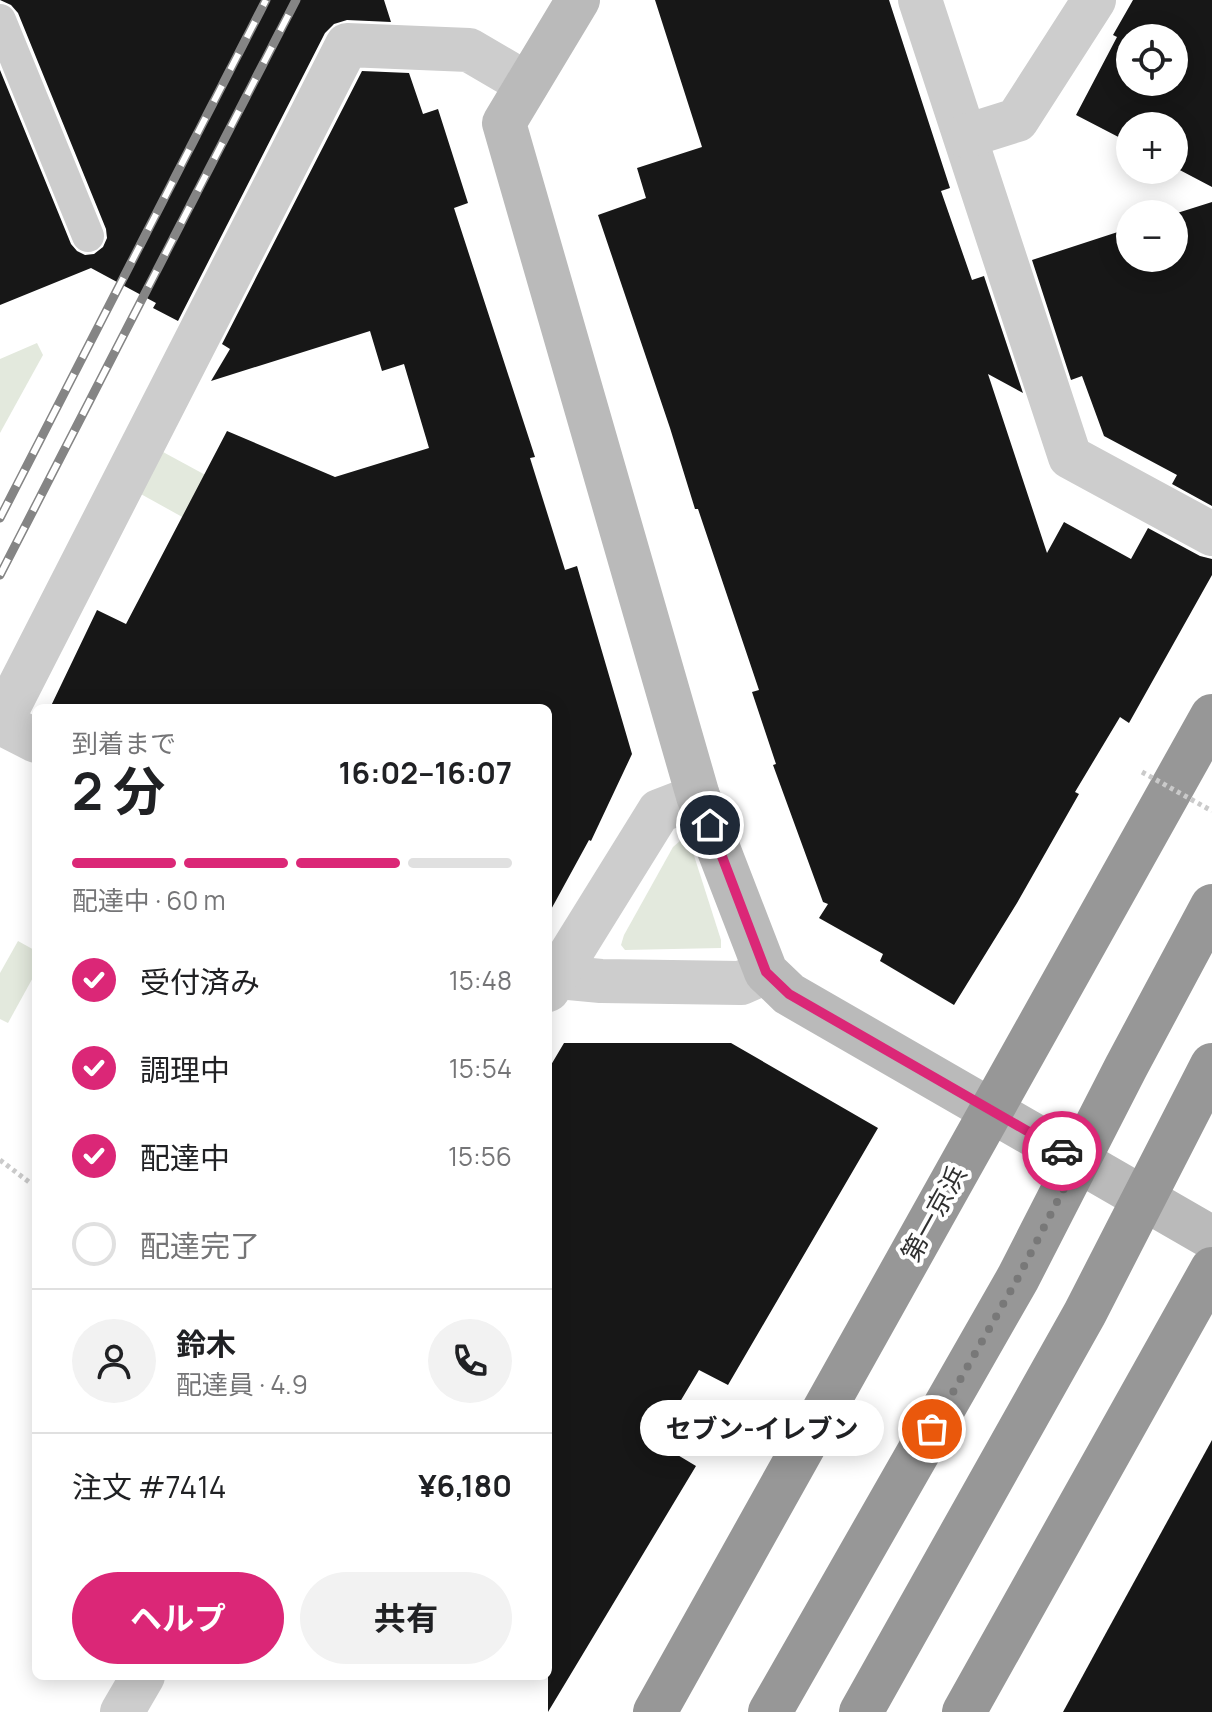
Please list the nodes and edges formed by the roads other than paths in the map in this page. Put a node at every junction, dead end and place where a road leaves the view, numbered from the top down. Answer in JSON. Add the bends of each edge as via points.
{"nodes":[{"id":1,"x":578,"y":0,"type":"edge"},
{"id":2,"x":920,"y":0,"type":"edge"},
{"id":3,"x":1094,"y":0,"type":"edge"},
{"id":4,"x":0,"y":20,"type":"edge"},
{"id":5,"x":527,"y":84,"type":"junction"},
{"id":6,"x":966,"y":136,"type":"junction"},
{"id":7,"x":88,"y":236,"type":"dead end"},
{"id":8,"x":1212,"y":534,"type":"edge"},
{"id":9,"x":1212,"y":716,"type":"edge"},
{"id":10,"x":0,"y":723,"type":"edge"},
{"id":11,"x":32,"y":739,"type":"edge"},
{"id":12,"x":698,"y":796,"type":"junction"},
{"id":13,"x":1212,"y":906,"type":"edge"},
{"id":14,"x":766,"y":972,"type":"junction"},
{"id":15,"x":552,"y":979,"type":"edge"},
{"id":16,"x":552,"y":981,"type":"edge"},
{"id":17,"x":1212,"y":1065,"type":"edge"},
{"id":18,"x":991,"y":1110,"type":"junction"},
{"id":19,"x":1078,"y":1161,"type":"junction"},
{"id":20,"x":1142,"y":1199,"type":"junction"},
{"id":21,"x":1212,"y":1238,"type":"edge"},
{"id":22,"x":1212,"y":1269,"type":"edge"},
{"id":23,"x":141,"y":1680,"type":"edge"},
{"id":24,"x":122,"y":1712,"type":"edge"},
{"id":25,"x":655,"y":1712,"type":"edge"},
{"id":26,"x":770,"y":1712,"type":"edge"},
{"id":27,"x":861,"y":1712,"type":"edge"},
{"id":28,"x":964,"y":1712,"type":"edge"}],
"edges":[{"from":1,"to":5,"type":"street"},
{"from":2,"to":6,"type":"street"},
{"from":3,"to":6,"type":"street","via":[[1017,120]]},
{"from":4,"to":7,"type":"lane"},
{"from":5,"to":10,"type":"street","via":[[469,50],[347,45]]},
{"from":5,"to":12,"type":"street","via":[[504,123]]},
{"from":6,"to":8,"type":"street","via":[[1070,457]]},
{"from":9,"to":18,"type":"highway","name":"第一京浜"},
{"from":10,"to":11,"type":"street"},
{"from":12,"to":14,"type":"street"},
{"from":12,"to":15,"type":"street","via":[[659,811]]},
{"from":13,"to":19,"type":"highway"},
{"from":14,"to":16,"type":"street","via":[[741,983]]},
{"from":14,"to":18,"type":"street","via":[[789,994]]},
{"from":17,"to":20,"type":"highway"},
{"from":18,"to":19,"type":"street"},
{"from":18,"to":25,"type":"highway","name":"第一京浜"},
{"from":19,"to":20,"type":"street"},
{"from":19,"to":26,"type":"highway","via":[[1018,1278]]},
{"from":20,"to":21,"type":"street"},
{"from":20,"to":27,"type":"highway","via":[[1085,1313]]},
{"from":22,"to":28,"type":"highway"},
{"from":23,"to":24,"type":"street"}]}
